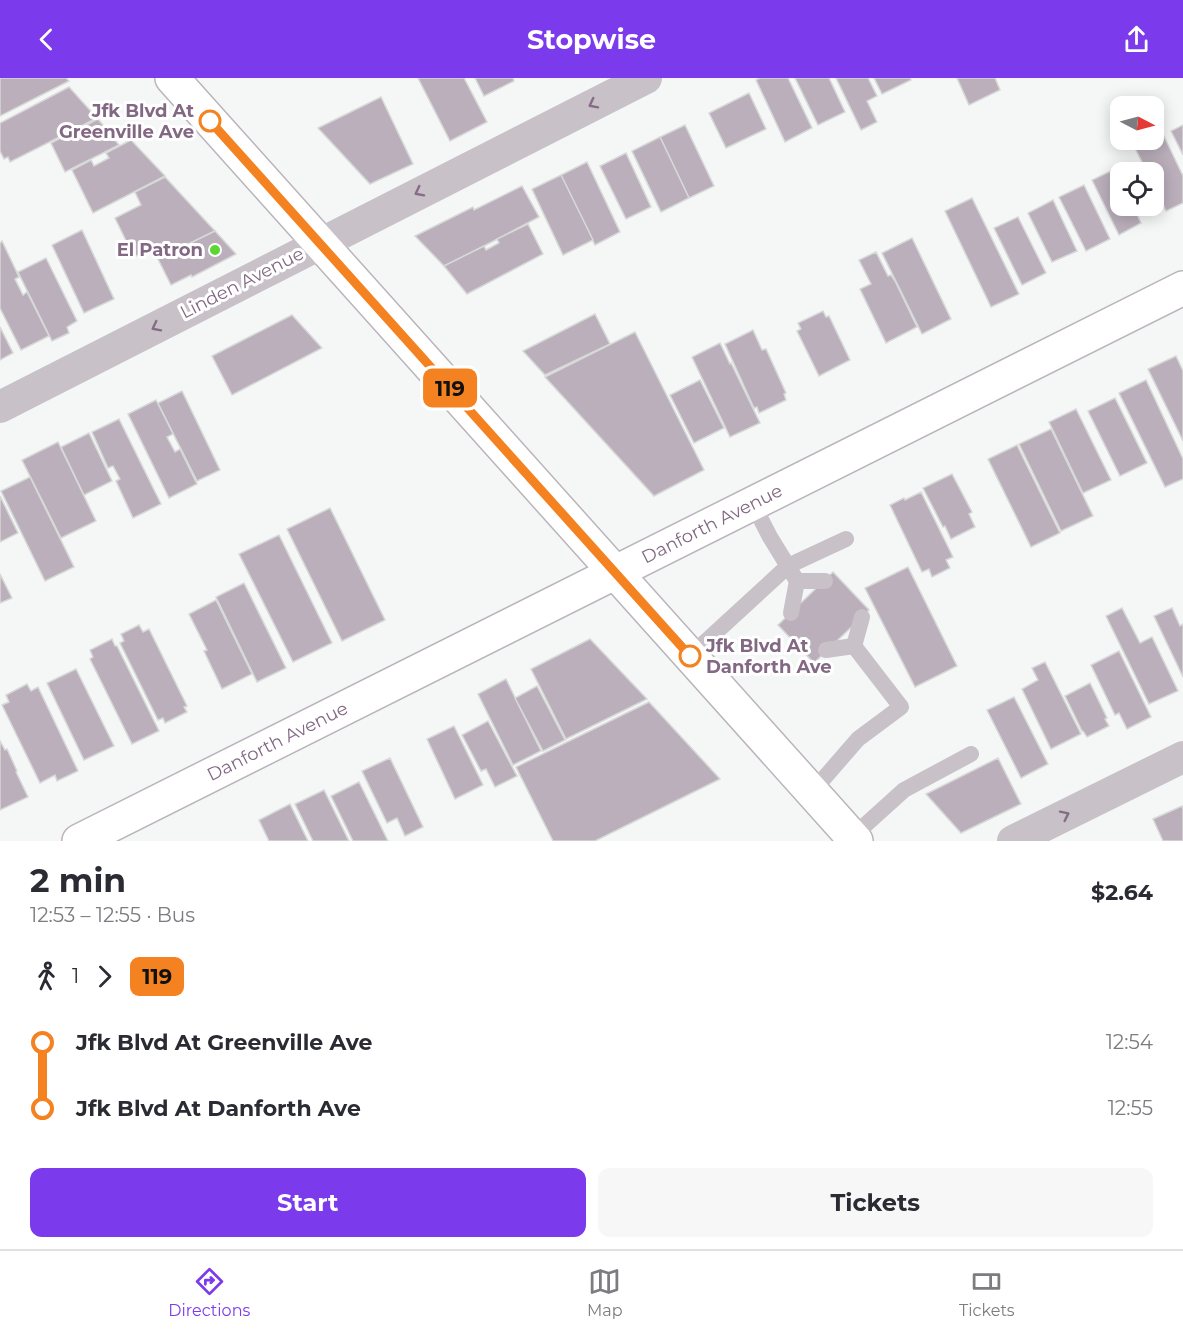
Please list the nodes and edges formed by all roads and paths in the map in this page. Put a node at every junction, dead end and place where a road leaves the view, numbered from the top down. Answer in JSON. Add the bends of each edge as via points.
{"nodes":[{"id":1,"x":172,"y":78,"type":"edge"},
{"id":2,"x":646,"y":78,"type":"edge"},
{"id":3,"x":320,"y":243,"type":"junction"},
{"id":4,"x":1183,"y":288,"type":"edge"},
{"id":5,"x":0,"y":407,"type":"edge"},
{"id":6,"x":753,"y":504,"type":"junction"},
{"id":7,"x":846,"y":539,"type":"dead end"},
{"id":8,"x":788,"y":566,"type":"junction"},
{"id":9,"x":615,"y":573,"type":"junction"},
{"id":10,"x":797,"y":581,"type":"junction"},
{"id":11,"x":825,"y":581,"type":"dead end"},
{"id":12,"x":791,"y":613,"type":"dead end"},
{"id":13,"x":862,"y":616,"type":"dead end"},
{"id":14,"x":854,"y":646,"type":"junction"},
{"id":15,"x":826,"y":650,"type":"dead end"},
{"id":16,"x":690,"y":656,"type":"junction"},
{"id":17,"x":971,"y":754,"type":"dead end"},
{"id":18,"x":1183,"y":757,"type":"edge"},
{"id":19,"x":812,"y":792,"type":"junction"},
{"id":20,"x":854,"y":839,"type":"edge"},
{"id":21,"x":80,"y":841,"type":"edge"},
{"id":22,"x":1013,"y":841,"type":"edge"}],
"edges":[{"from":1,"to":3,"type":"main road"},
{"from":2,"to":3,"type":"street","name":"Linden Avenue","one_way":true},
{"from":3,"to":5,"type":"street","name":"Linden Avenue","one_way":true},
{"from":3,"to":9,"type":"main road"},
{"from":4,"to":6,"type":"main road","name":"Danforth Avenue"},
{"from":6,"to":8,"type":"lane"},
{"from":6,"to":9,"type":"main road","name":"Danforth Avenue"},
{"from":7,"to":8,"type":"lane"},
{"from":8,"to":10,"type":"lane"},
{"from":8,"to":16,"type":"lane"},
{"from":9,"to":16,"type":"main road"},
{"from":9,"to":21,"type":"main road","name":"Danforth Avenue"},
{"from":10,"to":11,"type":"lane"},
{"from":10,"to":12,"type":"lane"},
{"from":13,"to":14,"type":"lane"},
{"from":14,"to":15,"type":"lane"},
{"from":14,"to":19,"type":"lane","via":[[901,707],[858,739]]},
{"from":16,"to":19,"type":"main road"},
{"from":17,"to":20,"type":"lane","via":[[904,790]]},
{"from":22,"to":18,"type":"street","one_way":true},
{"from":19,"to":20,"type":"main road"}]}
